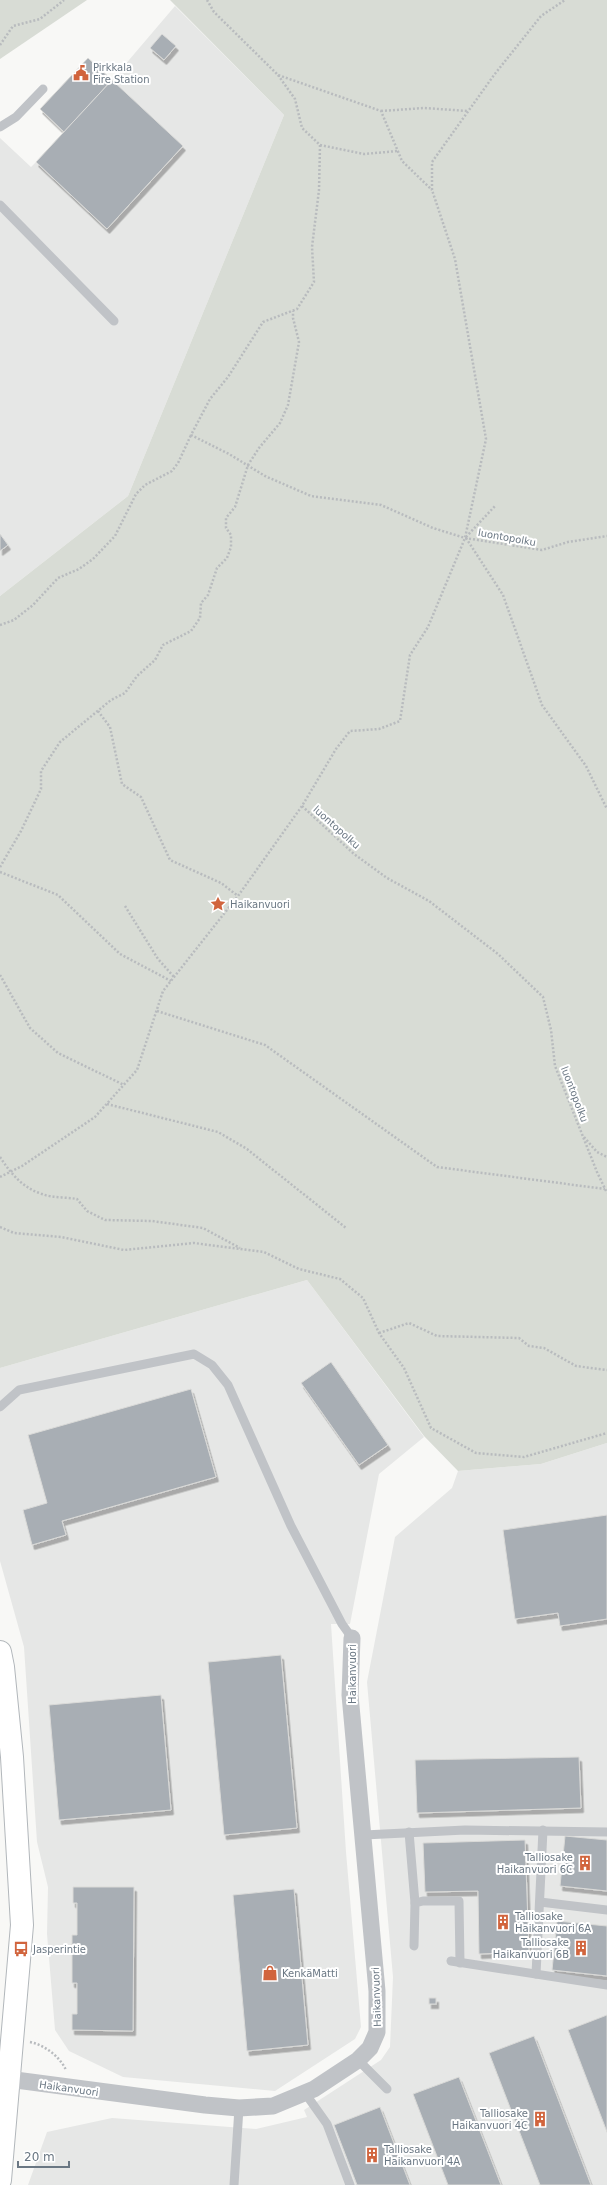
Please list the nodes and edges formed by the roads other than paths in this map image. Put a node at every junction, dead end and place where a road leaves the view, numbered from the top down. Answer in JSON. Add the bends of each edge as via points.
{"nodes":[{"id":1,"x":43,"y":89,"type":"dead end"},
{"id":2,"x":0,"y":127,"type":"edge"},
{"id":3,"x":0,"y":205,"type":"edge"},
{"id":4,"x":114,"y":321,"type":"dead end"},
{"id":5,"x":0,"y":1407,"type":"edge"},
{"id":6,"x":352,"y":1638,"type":"joint"},
{"id":7,"x":0,"y":1652,"type":"edge"},
{"id":8,"x":543,"y":1830,"type":"junction"},
{"id":9,"x":409,"y":1832,"type":"junction"},
{"id":10,"x":607,"y":1832,"type":"edge"},
{"id":11,"x":364,"y":1835,"type":"junction"},
{"id":12,"x":540,"y":1902,"type":"junction"},
{"id":13,"x":415,"y":1903,"type":"junction"},
{"id":14,"x":607,"y":1910,"type":"edge"},
{"id":15,"x":414,"y":1946,"type":"dead end"},
{"id":16,"x":536,"y":1974,"type":"junction"},
{"id":17,"x":607,"y":1985,"type":"edge"},
{"id":18,"x":358,"y":2060,"type":"junction"},
{"id":19,"x":5,"y":2079,"type":"edge"},
{"id":20,"x":387,"y":2089,"type":"dead end"},
{"id":21,"x":305,"y":2093,"type":"junction"},
{"id":22,"x":239,"y":2108,"type":"junction"},
{"id":23,"x":0,"y":2180,"type":"edge"},
{"id":24,"x":234,"y":2185,"type":"edge"},
{"id":25,"x":350,"y":2185,"type":"edge"}],
"edges":[{"from":1,"to":2,"type":"lane","via":[[16,117]]},
{"from":3,"to":4,"type":"lane"},
{"from":5,"to":6,"type":"lane","via":[[19,1390],[194,1354],[212,1365],[228,1385],[291,1526],[342,1624]]},
{"from":6,"to":11,"type":"street","name":"Haikanvuori","via":[[350,1695]]},
{"from":7,"to":19,"type":"main road","via":[[12,1757],[22,1925],[12,2041]]},
{"from":8,"to":9,"type":"lane"},
{"from":8,"to":10,"type":"lane"},
{"from":8,"to":12,"type":"lane"},
{"from":9,"to":11,"type":"lane"},
{"from":9,"to":13,"type":"lane"},
{"from":11,"to":18,"type":"street","name":"Haikanvuori","via":[[378,1991],[377,2032],[370,2048]]},
{"from":12,"to":14,"type":"lane"},
{"from":12,"to":16,"type":"lane"},
{"from":13,"to":15,"type":"lane"},
{"from":13,"to":16,"type":"lane","via":[[459,1900],[456,1962]]},
{"from":16,"to":17,"type":"lane"},
{"from":18,"to":20,"type":"lane"},
{"from":18,"to":21,"type":"street","name":"Haikanvuori"},
{"from":19,"to":22,"type":"street","name":"Haikanvuori"},
{"from":19,"to":23,"type":"main road"},
{"from":21,"to":22,"type":"street","name":"Haikanvuori","via":[[273,2106]]},
{"from":21,"to":25,"type":"lane","via":[[327,2124]]},
{"from":22,"to":24,"type":"lane"}]}
